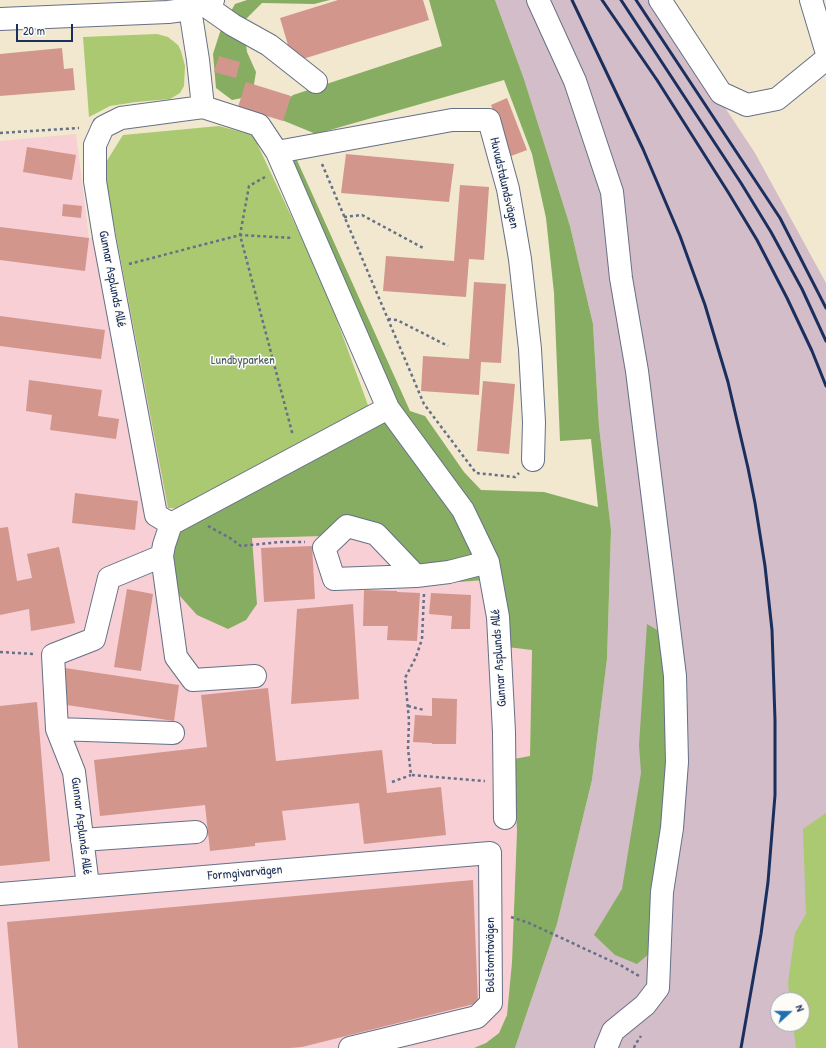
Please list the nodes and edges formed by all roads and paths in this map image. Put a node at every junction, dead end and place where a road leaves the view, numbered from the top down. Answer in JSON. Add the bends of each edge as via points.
{"nodes":[{"id":1,"x":538,"y":0,"type":"edge"},
{"id":2,"x":660,"y":0,"type":"edge"},
{"id":3,"x":810,"y":0,"type":"edge"},
{"id":4,"x":202,"y":4,"type":"edge"},
{"id":5,"x":0,"y":19,"type":"edge"},
{"id":6,"x":826,"y":50,"type":"edge"},
{"id":7,"x":826,"y":59,"type":"edge"},
{"id":8,"x":316,"y":82,"type":"dead end"},
{"id":9,"x":203,"y":107,"type":"junction"},
{"id":10,"x":103,"y":127,"type":"junction"},
{"id":11,"x":0,"y":133,"type":"edge"},
{"id":12,"x":315,"y":145,"type":"junction"},
{"id":13,"x":281,"y":162,"type":"junction"},
{"id":14,"x":344,"y":217,"type":"junction"},
{"id":15,"x":240,"y":235,"type":"junction"},
{"id":16,"x":315,"y":239,"type":"junction"},
{"id":17,"x":425,"y":249,"type":"dead end"},
{"id":18,"x":110,"y":269,"type":"junction"},
{"id":19,"x":388,"y":319,"type":"junction"},
{"id":20,"x":448,"y":346,"type":"dead end"},
{"id":21,"x":388,"y":408,"type":"junction"},
{"id":22,"x":299,"y":457,"type":"junction"},
{"id":23,"x":533,"y":460,"type":"joint"},
{"id":24,"x":180,"y":520,"type":"junction"},
{"id":25,"x":280,"y":542,"type":"dead end"},
{"id":26,"x":162,"y":556,"type":"junction"},
{"id":27,"x":488,"y":562,"type":"junction"},
{"id":28,"x":420,"y":583,"type":"joint"},
{"id":29,"x":0,"y":652,"type":"edge"},
{"id":30,"x":53,"y":655,"type":"junction"},
{"id":31,"x":255,"y":676,"type":"dead end"},
{"id":32,"x":408,"y":706,"type":"junction"},
{"id":33,"x":424,"y":710,"type":"dead end"},
{"id":34,"x":57,"y":729,"type":"junction"},
{"id":35,"x":173,"y":733,"type":"dead end"},
{"id":36,"x":411,"y":775,"type":"junction"},
{"id":37,"x":392,"y":782,"type":"dead end"},
{"id":38,"x":504,"y":783,"type":"junction"},
{"id":39,"x":505,"y":818,"type":"dead end"},
{"id":40,"x":196,"y":832,"type":"dead end"},
{"id":41,"x":82,"y":840,"type":"junction"},
{"id":42,"x":490,"y":853,"type":"joint"},
{"id":43,"x":88,"y":886,"type":"junction"},
{"id":44,"x":0,"y":894,"type":"edge"},
{"id":45,"x":507,"y":915,"type":"dead end"},
{"id":46,"x":622,"y":966,"type":"dead end"},
{"id":47,"x":350,"y":1048,"type":"edge"},
{"id":48,"x":606,"y":1048,"type":"edge"}],
"edges":[{"from":1,"to":48,"type":"street","via":[[576,81],[612,192],[621,278],[637,371],[674,669],[678,762],[672,828],[662,892],[658,988],[645,1005],[613,1031]]},
{"from":2,"to":7,"type":"street","via":[[721,93],[747,105],[777,100]]},
{"from":3,"to":6,"type":"street"},
{"from":4,"to":5,"type":"street","via":[[168,12]]},
{"from":4,"to":8,"type":"street","via":[[269,46]]},
{"from":4,"to":9,"type":"street","via":[[198,60]]},
{"from":9,"to":10,"type":"street","name":"Gunnar Asplunds Allé","via":[[121,118]]},
{"from":9,"to":13,"type":"street","name":"Gunnar Asplunds Allé","via":[[259,125]]},
{"from":10,"to":11,"type":"path"},
{"from":10,"to":18,"type":"street","name":"Gunnar Asplunds Allé","via":[[95,145],[95,181]]},
{"from":12,"to":13,"type":"street","name":"Huvudstalundsvägen"},
{"from":12,"to":14,"type":"path"},
{"from":12,"to":23,"type":"street","name":"Huvudstalundsvägen","via":[[452,120],[489,120],[508,189],[520,259],[530,349],[534,422]]},
{"from":13,"to":15,"type":"path","via":[[249,186]]},
{"from":13,"to":16,"type":"street","name":"Gunnar Asplunds Allé"},
{"from":14,"to":17,"type":"path","via":[[362,215]]},
{"from":14,"to":19,"type":"path"},
{"from":15,"to":16,"type":"path"},
{"from":15,"to":18,"type":"path"},
{"from":15,"to":22,"type":"path"},
{"from":16,"to":21,"type":"street","name":"Gunnar Asplunds Allé"},
{"from":18,"to":24,"type":"street","name":"Gunnar Asplunds Allé","via":[[156,515]]},
{"from":19,"to":20,"type":"path","via":[[397,320]]},
{"from":19,"to":23,"type":"path","via":[[424,404],[476,472],[515,477]]},
{"from":21,"to":22,"type":"street"},
{"from":21,"to":27,"type":"street","name":"Gunnar Asplunds Allé","via":[[463,510]]},
{"from":22,"to":24,"type":"street"},
{"from":24,"to":25,"type":"path","via":[[230,538],[241,546]]},
{"from":24,"to":26,"type":"street","via":[[164,545]]},
{"from":26,"to":30,"type":"street","via":[[109,578],[94,639]]},
{"from":26,"to":31,"type":"street","via":[[176,657],[193,680]]},
{"from":27,"to":28,"type":"street"},
{"from":27,"to":38,"type":"street","name":"Gunnar Asplunds Allé","via":[[498,617]]},
{"from":28,"to":32,"type":"path","via":[[422,639],[405,678]]},
{"from":29,"to":30,"type":"path"},
{"from":30,"to":34,"type":"street","name":"Gunnar Asplunds Allé"},
{"from":32,"to":33,"type":"path"},
{"from":32,"to":36,"type":"path"},
{"from":34,"to":35,"type":"street"},
{"from":34,"to":41,"type":"street","name":"Gunnar Asplunds Allé","via":[[74,772]]},
{"from":36,"to":37,"type":"path"},
{"from":36,"to":38,"type":"path"},
{"from":38,"to":39,"type":"street","name":"Gunnar Asplunds Allé"},
{"from":40,"to":41,"type":"street"},
{"from":41,"to":43,"type":"street","name":"Gunnar Asplunds Allé"},
{"from":42,"to":43,"type":"street","name":"Formgivarvägen"},
{"from":42,"to":47,"type":"street","name":"Bolstomtavägen","via":[[491,1003],[477,1017]]},
{"from":43,"to":44,"type":"street","name":"Formgivarvägen"},
{"from":45,"to":46,"type":"path"}]}
